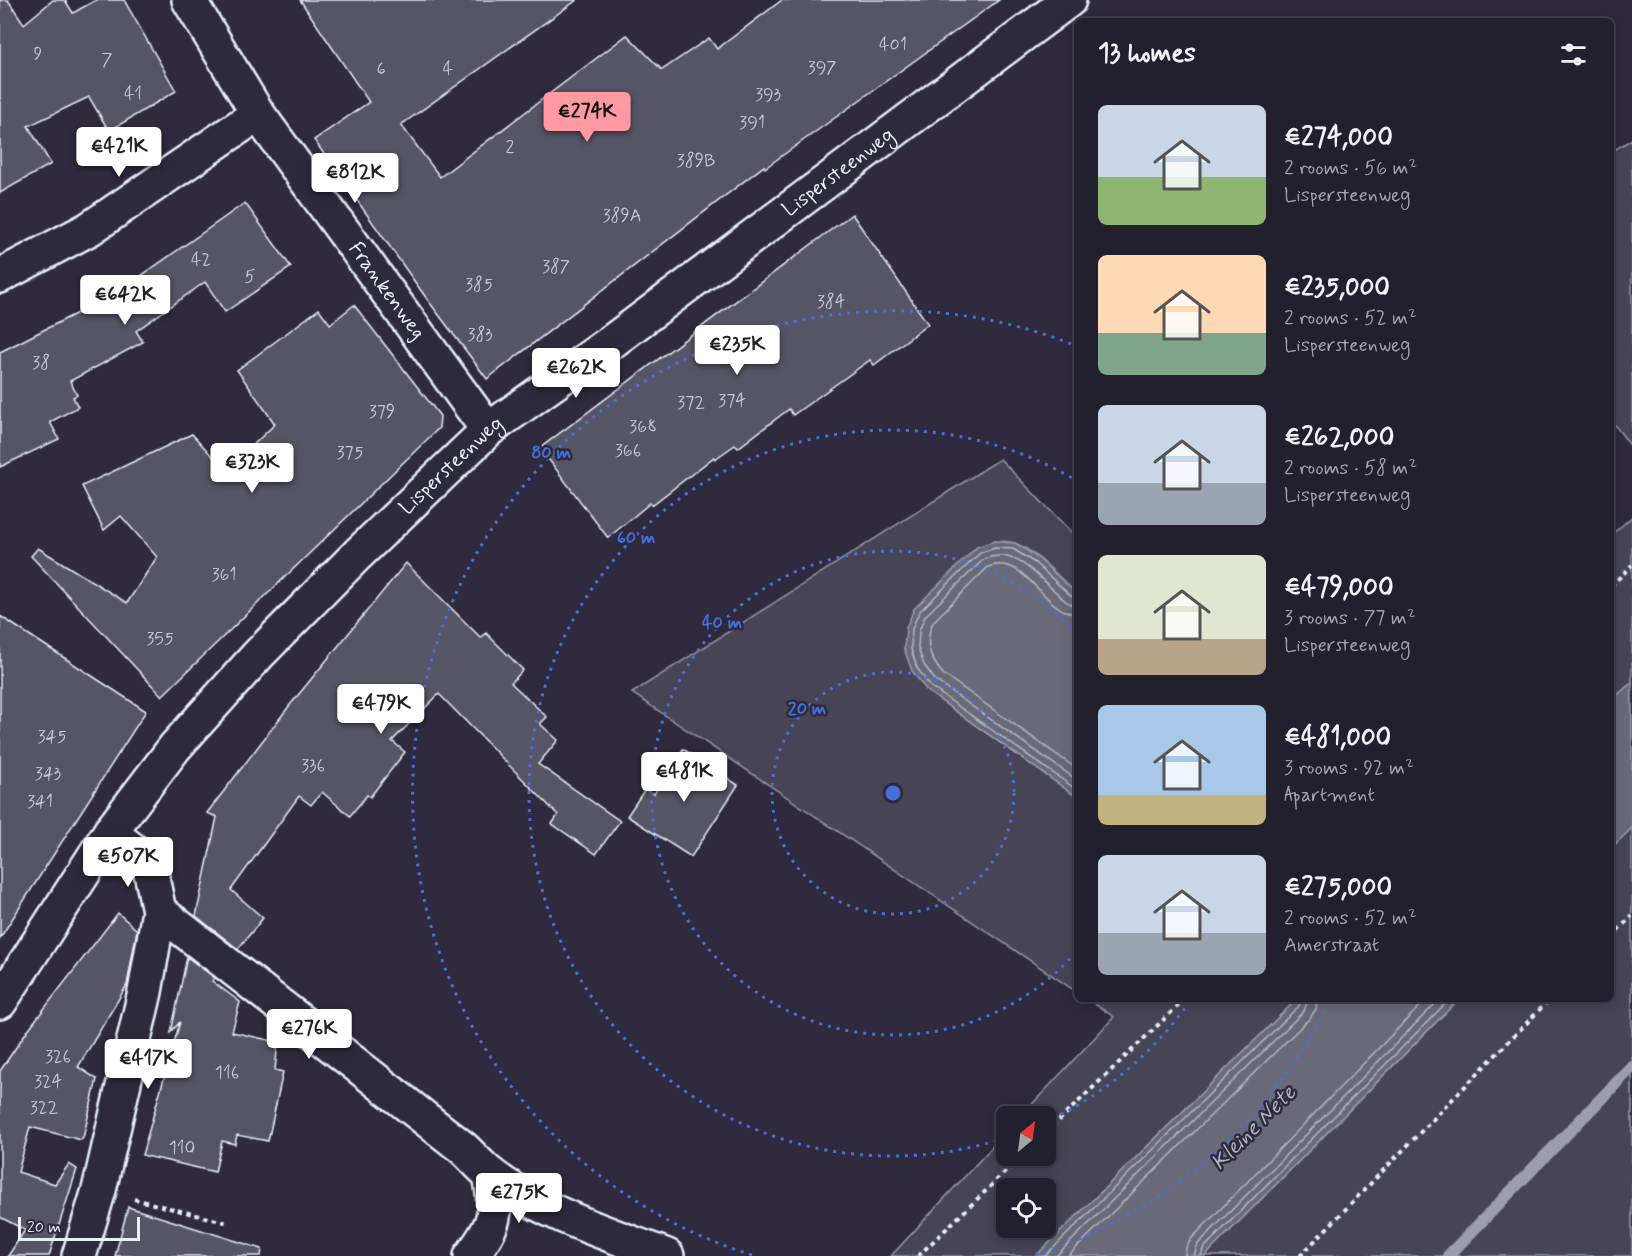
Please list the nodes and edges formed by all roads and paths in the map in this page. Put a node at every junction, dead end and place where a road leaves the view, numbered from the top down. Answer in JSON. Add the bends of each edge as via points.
{"nodes":[{"id":1,"x":189,"y":0,"type":"edge"},
{"id":2,"x":1069,"y":0,"type":"edge"},
{"id":3,"x":258,"y":114,"type":"junction"},
{"id":4,"x":0,"y":276,"type":"edge"},
{"id":5,"x":489,"y":430,"type":"junction"},
{"id":6,"x":1632,"y":566,"type":"edge"},
{"id":7,"x":1614,"y":583,"type":"edge"},
{"id":8,"x":110,"y":832,"type":"junction"},
{"id":9,"x":159,"y":910,"type":"junction"},
{"id":10,"x":1632,"y":916,"type":"edge"},
{"id":11,"x":1614,"y":934,"type":"edge"},
{"id":12,"x":0,"y":1002,"type":"edge"},
{"id":13,"x":1182,"y":1002,"type":"edge"},
{"id":14,"x":1547,"y":1002,"type":"edge"},
{"id":15,"x":1056,"y":1123,"type":"edge"},
{"id":16,"x":1012,"y":1166,"type":"edge"},
{"id":17,"x":490,"y":1174,"type":"junction"},
{"id":18,"x":99,"y":1191,"type":"junction"},
{"id":19,"x":228,"y":1223,"type":"dead end"},
{"id":20,"x":79,"y":1256,"type":"edge"},
{"id":21,"x":471,"y":1256,"type":"edge"},
{"id":22,"x":667,"y":1256,"type":"edge"},
{"id":23,"x":918,"y":1256,"type":"edge"},
{"id":24,"x":1300,"y":1256,"type":"edge"}],
"edges":[{"from":1,"to":3,"type":"street","name":"Frankenweg"},
{"from":2,"to":5,"type":"street","name":"Lispersteenweg"},
{"from":3,"to":4,"type":"street","via":[[89,229]]},
{"from":3,"to":5,"type":"street","name":"Frankenweg"},
{"from":5,"to":8,"type":"street","name":"Lispersteenweg","via":[[258,655],[175,747]]},
{"from":6,"to":7,"type":"path"},
{"from":8,"to":9,"type":"street","via":[[148,863]]},
{"from":8,"to":12,"type":"street","name":"Lispersteenweg"},
{"from":9,"to":17,"type":"street","via":[[463,1148]]},
{"from":9,"to":18,"type":"street","via":[[145,992]]},
{"from":10,"to":11,"type":"path"},
{"from":13,"to":15,"type":"path"},
{"from":14,"to":24,"type":"path"},
{"from":16,"to":23,"type":"path"},
{"from":17,"to":21,"type":"street","via":[[495,1217],[488,1235]]},
{"from":17,"to":22,"type":"street","via":[[565,1216]]},
{"from":18,"to":19,"type":"path"},
{"from":18,"to":20,"type":"street"}]}
